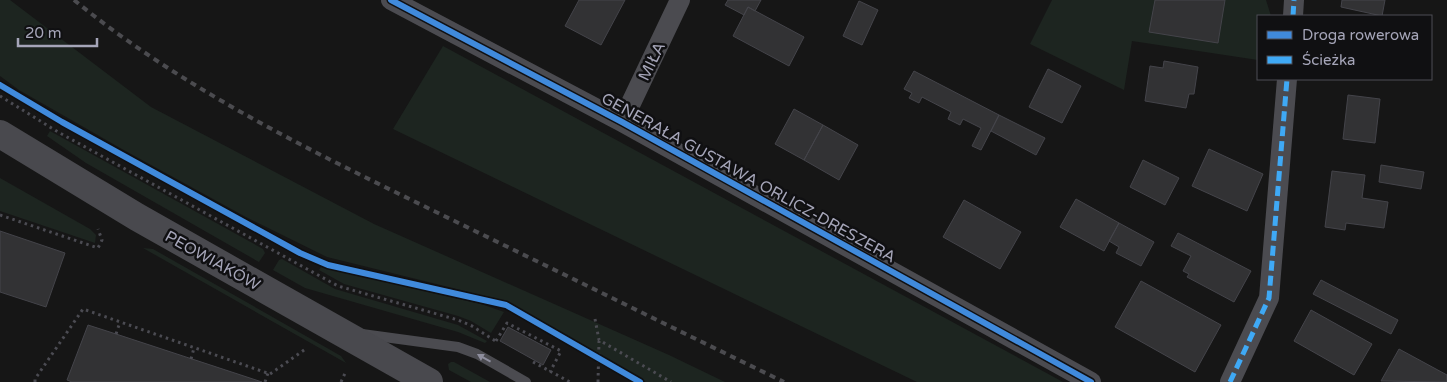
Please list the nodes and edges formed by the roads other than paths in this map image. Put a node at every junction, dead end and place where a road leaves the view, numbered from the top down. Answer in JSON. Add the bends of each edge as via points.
{"nodes":[{"id":1,"x":392,"y":0,"type":"edge"},
{"id":2,"x":680,"y":0,"type":"edge"},
{"id":3,"x":1294,"y":0,"type":"edge"},
{"id":4,"x":1293,"y":15,"type":"edge"},
{"id":5,"x":1287,"y":80,"type":"edge"},
{"id":6,"x":622,"y":122,"type":"junction"},
{"id":7,"x":0,"y":134,"type":"edge"},
{"id":8,"x":340,"y":331,"type":"junction"},
{"id":9,"x":429,"y":382,"type":"edge"},
{"id":10,"x":526,"y":382,"type":"edge"},
{"id":11,"x":1092,"y":382,"type":"edge"},
{"id":12,"x":1230,"y":382,"type":"edge"}],
"edges":[{"from":1,"to":6,"type":"street","name":"GENERAŁA GUSTAWA ORLICZ-DRESZERA"},
{"from":2,"to":6,"type":"street","name":"MIŁA"},
{"from":3,"to":4,"type":"street"},
{"from":5,"to":12,"type":"street","via":[[1269,298]]},
{"from":6,"to":11,"type":"street","name":"GENERAŁA GUSTAWA ORLICZ-DRESZERA"},
{"from":7,"to":8,"type":"street","name":"PEOWIAKÓW","via":[[137,217]]},
{"from":8,"to":9,"type":"street","name":"PEOWIAKÓW"},
{"from":10,"to":8,"type":"lane","one_way":true,"via":[[458,347]]}]}
